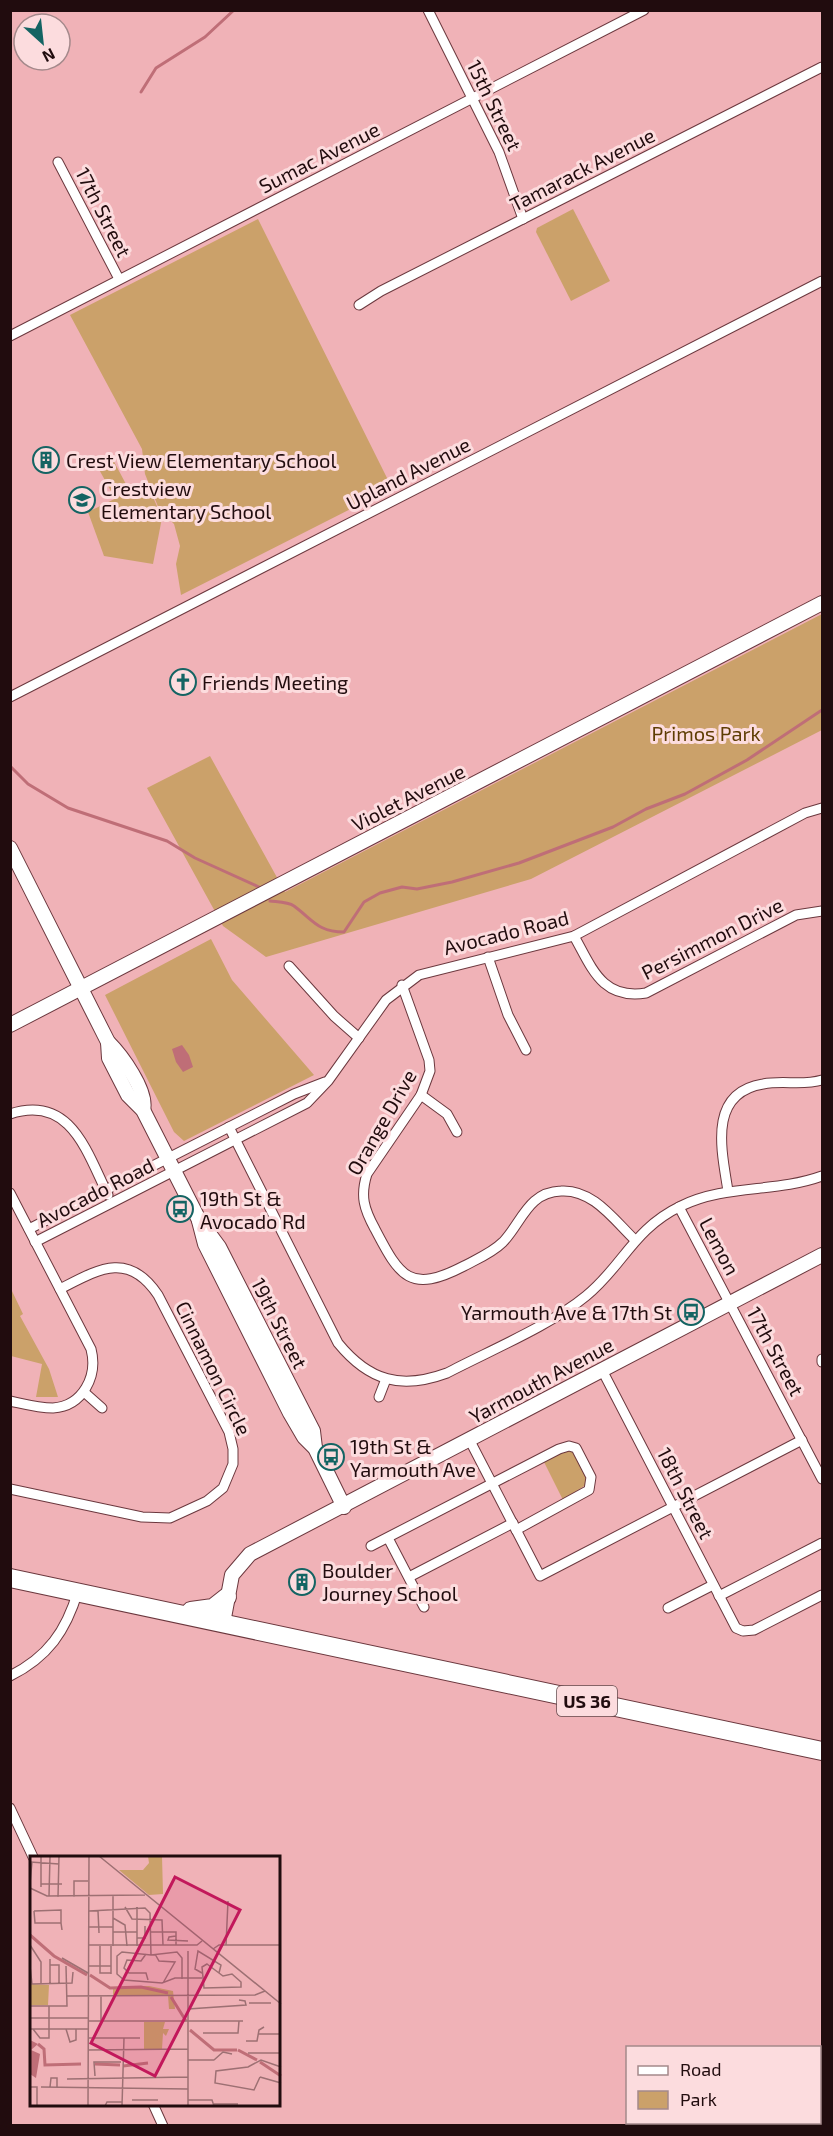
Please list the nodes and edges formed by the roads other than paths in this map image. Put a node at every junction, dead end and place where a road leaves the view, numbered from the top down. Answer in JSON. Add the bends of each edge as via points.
{"nodes":[{"id":1,"x":428,"y":10,"type":"edge"},
{"id":2,"x":644,"y":10,"type":"edge"},
{"id":3,"x":822,"y":67,"type":"edge"},
{"id":4,"x":472,"y":99,"type":"junction"},
{"id":5,"x":58,"y":162,"type":"dead end"},
{"id":6,"x":523,"y":219,"type":"junction"},
{"id":7,"x":119,"y":279,"type":"junction"},
{"id":8,"x":822,"y":281,"type":"edge"},
{"id":9,"x":359,"y":305,"type":"dead end"},
{"id":10,"x":10,"y":336,"type":"edge"},
{"id":11,"x":822,"y":603,"type":"edge"},
{"id":12,"x":10,"y":697,"type":"edge"},
{"id":13,"x":822,"y":808,"type":"edge"},
{"id":14,"x":11,"y":851,"type":"edge"},
{"id":15,"x":822,"y":911,"type":"edge"},
{"id":16,"x":574,"y":936,"type":"junction"},
{"id":17,"x":488,"y":957,"type":"junction"},
{"id":18,"x":289,"y":966,"type":"dead end"},
{"id":19,"x":402,"y":985,"type":"junction"},
{"id":20,"x":81,"y":989,"type":"junction"},
{"id":21,"x":10,"y":1025,"type":"edge"},
{"id":22,"x":359,"y":1038,"type":"junction"},
{"id":23,"x":526,"y":1050,"type":"dead end"},
{"id":24,"x":822,"y":1080,"type":"edge"},
{"id":25,"x":328,"y":1081,"type":"junction"},
{"id":26,"x":421,"y":1095,"type":"junction"},
{"id":27,"x":10,"y":1114,"type":"edge"},
{"id":28,"x":229,"y":1127,"type":"junction"},
{"id":29,"x":458,"y":1132,"type":"dead end"},
{"id":30,"x":236,"y":1140,"type":"junction"},
{"id":31,"x":167,"y":1158,"type":"junction"},
{"id":32,"x":174,"y":1172,"type":"junction"},
{"id":33,"x":822,"y":1176,"type":"edge"},
{"id":34,"x":106,"y":1190,"type":"junction"},
{"id":35,"x":728,"y":1191,"type":"junction"},
{"id":36,"x":10,"y":1193,"type":"edge"},
{"id":37,"x":112,"y":1203,"type":"junction"},
{"id":38,"x":679,"y":1207,"type":"junction"},
{"id":39,"x":29,"y":1229,"type":"junction"},
{"id":40,"x":635,"y":1240,"type":"junction"},
{"id":41,"x":35,"y":1242,"type":"junction"},
{"id":42,"x":822,"y":1255,"type":"edge"},
{"id":43,"x":60,"y":1289,"type":"junction"},
{"id":44,"x":730,"y":1303,"type":"junction"},
{"id":45,"x":602,"y":1370,"type":"junction"},
{"id":46,"x":386,"y":1378,"type":"junction"},
{"id":47,"x":84,"y":1392,"type":"junction"},
{"id":48,"x":379,"y":1397,"type":"dead end"},
{"id":49,"x":10,"y":1401,"type":"edge"},
{"id":50,"x":102,"y":1408,"type":"dead end"},
{"id":51,"x":469,"y":1439,"type":"junction"},
{"id":52,"x":802,"y":1440,"type":"junction"},
{"id":53,"x":822,"y":1479,"type":"edge"},
{"id":54,"x":492,"y":1484,"type":"junction"},
{"id":55,"x":10,"y":1489,"type":"edge"},
{"id":56,"x":344,"y":1507,"type":"junction"},
{"id":57,"x":673,"y":1507,"type":"junction"},
{"id":58,"x":514,"y":1526,"type":"junction"},
{"id":59,"x":388,"y":1538,"type":"junction"},
{"id":60,"x":822,"y":1543,"type":"edge"},
{"id":61,"x":371,"y":1546,"type":"dead end"},
{"id":62,"x":409,"y":1577,"type":"junction"},
{"id":63,"x":10,"y":1578,"type":"edge"},
{"id":64,"x":713,"y":1585,"type":"junction"},
{"id":65,"x":78,"y":1591,"type":"junction"},
{"id":66,"x":822,"y":1595,"type":"edge"},
{"id":67,"x":718,"y":1596,"type":"junction"},
{"id":68,"x":227,"y":1598,"type":"junction"},
{"id":69,"x":424,"y":1607,"type":"dead end"},
{"id":70,"x":668,"y":1608,"type":"dead end"},
{"id":71,"x":171,"y":1611,"type":"junction"},
{"id":72,"x":223,"y":1623,"type":"junction"},
{"id":73,"x":10,"y":1676,"type":"edge"},
{"id":74,"x":822,"y":1751,"type":"edge"},
{"id":75,"x":10,"y":1808,"type":"edge"},
{"id":76,"x":33,"y":1856,"type":"edge"},
{"id":77,"x":154,"y":2106,"type":"edge"},
{"id":78,"x":163,"y":2126,"type":"edge"}],
"edges":[{"from":1,"to":4,"type":"street","name":"15th Street"},
{"from":2,"to":4,"type":"street","name":"Sumac Avenue"},
{"from":3,"to":6,"type":"street","name":"Tamarack Avenue"},
{"from":4,"to":6,"type":"street","name":"15th Street","via":[[509,176]]},
{"from":4,"to":7,"type":"street","name":"Sumac Avenue"},
{"from":5,"to":7,"type":"street","name":"17th Street"},
{"from":6,"to":9,"type":"street","name":"Tamarack Avenue"},
{"from":7,"to":10,"type":"street","name":"Sumac Avenue"},
{"from":8,"to":12,"type":"street","name":"Upland Avenue"},
{"from":11,"to":20,"type":"street","name":"Violet Avenue"},
{"from":13,"to":16,"type":"street","name":"Avocado Road","via":[[805,813]]},
{"from":14,"to":20,"type":"street","name":"19th Street"},
{"from":15,"to":16,"type":"street","name":"Persimmon Drive","via":[[796,915],[646,993],[634,995],[602,983]]},
{"from":16,"to":17,"type":"street","name":"Avocado Road"},
{"from":17,"to":19,"type":"street","name":"Avocado Road","via":[[425,972]]},
{"from":17,"to":23,"type":"street","via":[[508,1015]]},
{"from":18,"to":22,"type":"street"},
{"from":19,"to":22,"type":"street","name":"Avocado Road"},
{"from":19,"to":26,"type":"street","name":"Orange Drive","via":[[429,1060],[428,1082]]},
{"from":20,"to":21,"type":"street","name":"Violet Avenue"},
{"from":20,"to":31,"type":"street","name":"19th Street","via":[[108,1042],[120,1053],[133,1077],[144,1101],[142,1110]]},
{"from":22,"to":25,"type":"street","name":"Avocado Road"},
{"from":24,"to":35,"type":"street","via":[[794,1085],[763,1084],[740,1094],[728,1107],[719,1135]]},
{"from":25,"to":28,"type":"street","name":"Avocado Road"},
{"from":25,"to":30,"type":"street","name":"Avocado Road","via":[[307,1103]]},
{"from":26,"to":29,"type":"street","via":[[447,1114]]},
{"from":26,"to":40,"type":"street","name":"Orange Drive","via":[[367,1174],[362,1188],[366,1214],[394,1266],[406,1275],[440,1278],[489,1253],[511,1234],[528,1206],[543,1195],[562,1191],[578,1192],[593,1200]]},
{"from":27,"to":34,"type":"street","via":[[46,1106],[73,1128]]},
{"from":28,"to":30,"type":"street"},
{"from":28,"to":31,"type":"street","name":"Avocado Road"},
{"from":30,"to":32,"type":"street","name":"Avocado Road"},
{"from":30,"to":46,"type":"street","via":[[338,1343],[364,1370]]},
{"from":31,"to":32,"type":"street","name":"19th Street"},
{"from":31,"to":34,"type":"street","name":"Avocado Road"},
{"from":32,"to":37,"type":"street","name":"Avocado Road"},
{"from":32,"to":56,"type":"street","name":"19th Street","via":[[199,1220],[223,1254],[313,1431],[315,1448]]},
{"from":33,"to":35,"type":"street","via":[[773,1189]]},
{"from":34,"to":37,"type":"street"},
{"from":34,"to":39,"type":"street","name":"Avocado Road"},
{"from":35,"to":38,"type":"street"},
{"from":36,"to":39,"type":"street"},
{"from":37,"to":41,"type":"street","name":"Avocado Road"},
{"from":38,"to":40,"type":"street"},
{"from":38,"to":44,"type":"street","name":"Lemon"},
{"from":39,"to":41,"type":"street"},
{"from":40,"to":46,"type":"street","via":[[622,1263],[570,1308],[447,1373],[410,1382]]},
{"from":41,"to":43,"type":"street"},
{"from":42,"to":44,"type":"street","name":"Yarmouth Avenue"},
{"from":43,"to":47,"type":"street","via":[[93,1358],[93,1374]]},
{"from":43,"to":55,"type":"street","name":"Cinnamon Circle","via":[[103,1269],[131,1265],[146,1280],[158,1295],[229,1432],[236,1473],[207,1501],[180,1514],[159,1518]]},
{"from":44,"to":45,"type":"street","name":"Yarmouth Avenue"},
{"from":44,"to":52,"type":"street","name":"17th Street"},
{"from":45,"to":51,"type":"street","name":"Yarmouth Avenue"},
{"from":45,"to":57,"type":"street","name":"18th Street"},
{"from":46,"to":48,"type":"street"},
{"from":47,"to":49,"type":"street","via":[[56,1408]]},
{"from":47,"to":50,"type":"street"},
{"from":51,"to":54,"type":"street"},
{"from":51,"to":56,"type":"street","name":"Yarmouth Avenue"},
{"from":52,"to":53,"type":"street","name":"17th Street"},
{"from":52,"to":57,"type":"street"},
{"from":54,"to":58,"type":"street"},
{"from":54,"to":58,"type":"street","via":[[565,1446],[576,1448],[582,1457],[591,1477],[589,1490]]},
{"from":54,"to":59,"type":"street"},
{"from":56,"to":68,"type":"street","name":"Yarmouth Avenue","via":[[247,1557],[233,1571]]},
{"from":57,"to":58,"type":"street","via":[[540,1576]]},
{"from":57,"to":64,"type":"street","name":"18th Street"},
{"from":58,"to":62,"type":"street"},
{"from":59,"to":61,"type":"street"},
{"from":59,"to":62,"type":"street"},
{"from":60,"to":67,"type":"street"},
{"from":62,"to":69,"type":"street"},
{"from":63,"to":65,"type":"highway","number":"US 36"},
{"from":64,"to":67,"type":"street","name":"18th Street"},
{"from":64,"to":70,"type":"street"},
{"from":65,"to":71,"type":"highway","number":"US 36"},
{"from":65,"to":73,"type":"street","via":[[68,1621],[52,1646],[28,1667]]},
{"from":66,"to":67,"type":"street","name":"18th Street","via":[[758,1629],[741,1630]]},
{"from":68,"to":71,"type":"highway","via":[[209,1609]]},
{"from":68,"to":72,"type":"street","name":"Yarmouth Avenue"},
{"from":71,"to":72,"type":"highway","number":"US 36"},
{"from":72,"to":74,"type":"highway","number":"US 36"},
{"from":75,"to":76,"type":"street"},
{"from":77,"to":78,"type":"street"}]}
